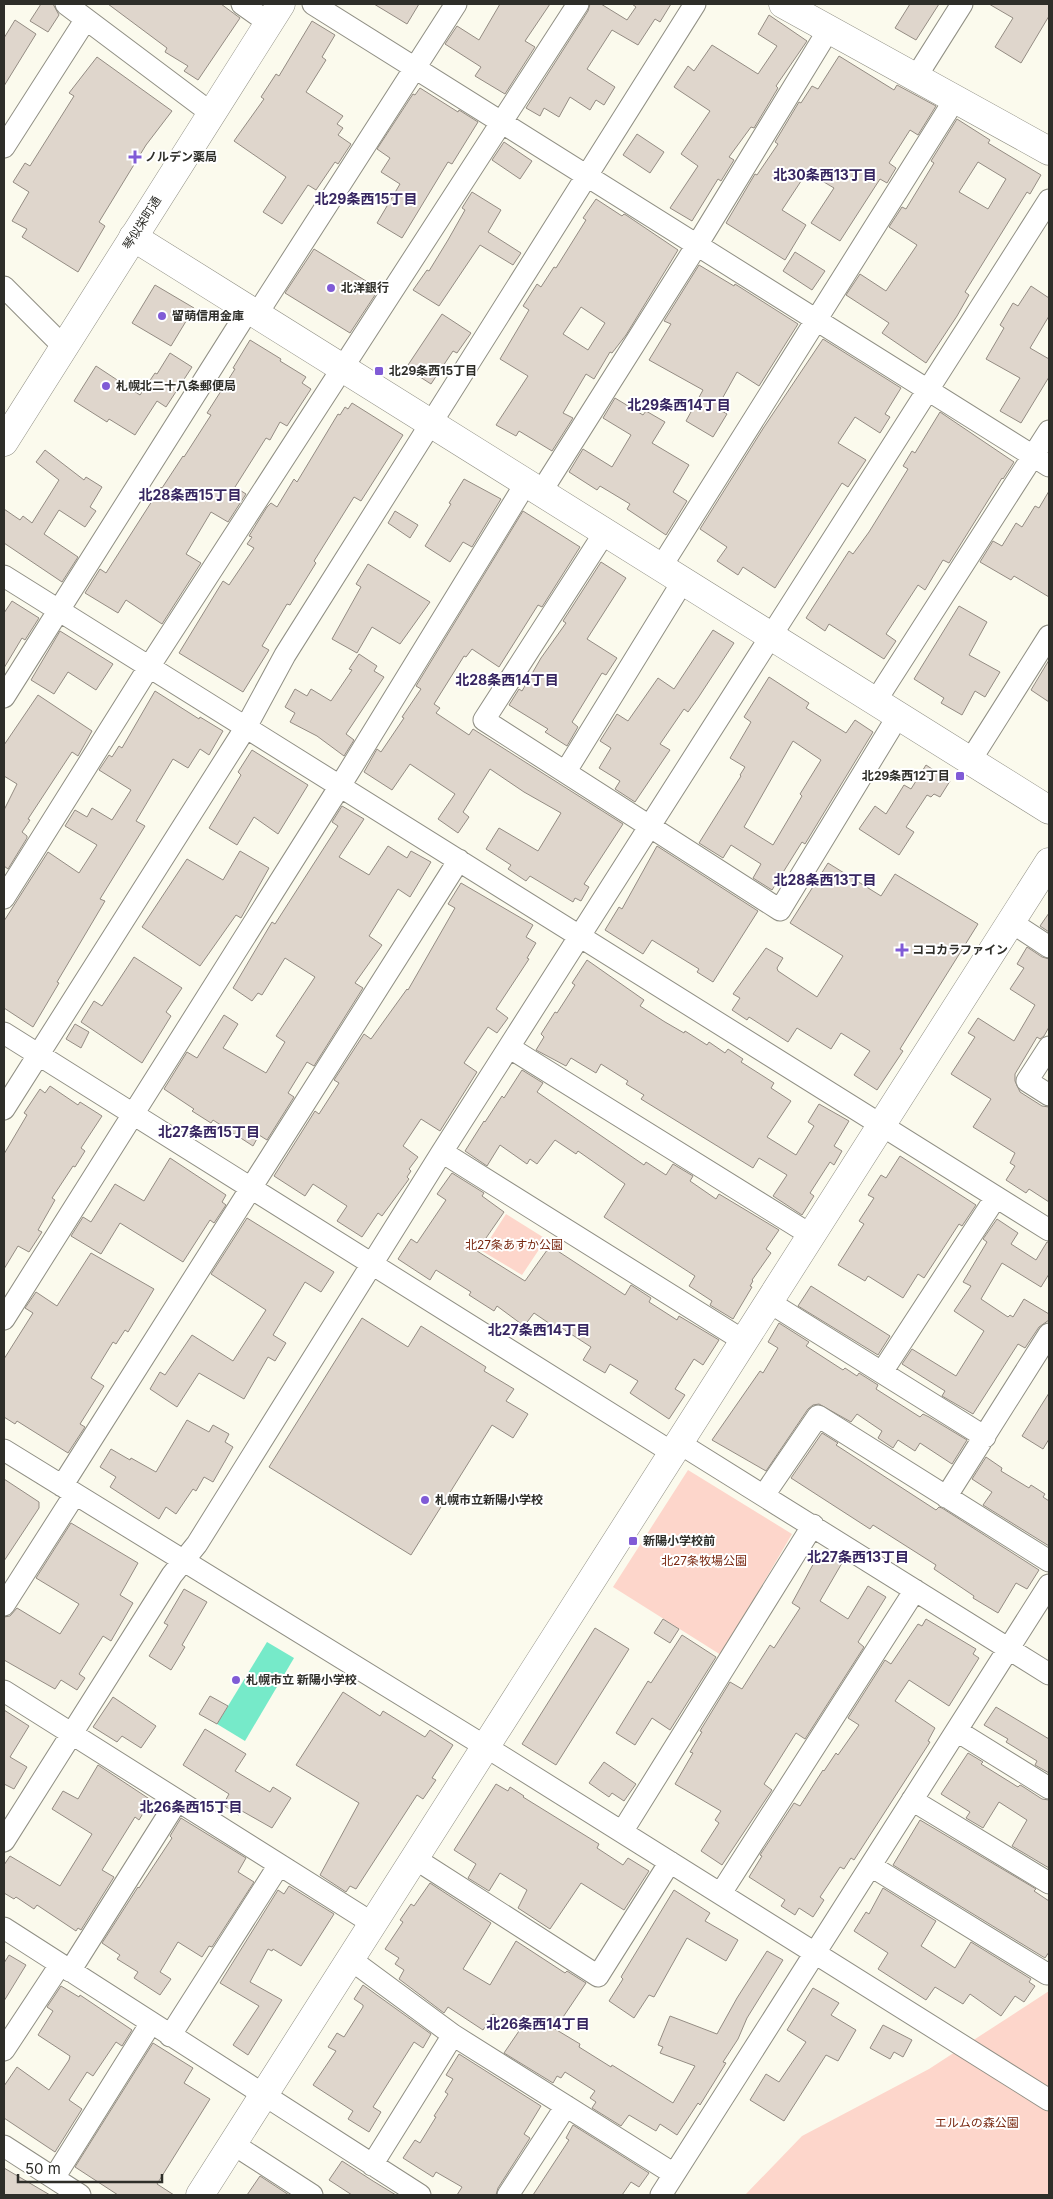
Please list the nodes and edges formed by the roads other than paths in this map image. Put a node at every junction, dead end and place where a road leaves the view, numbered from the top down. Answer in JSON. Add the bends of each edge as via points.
{"nodes":[{"id":1,"x":66,"y":4,"type":"edge"},
{"id":2,"x":242,"y":4,"type":"edge"},
{"id":3,"x":313,"y":4,"type":"edge"},
{"id":4,"x":456,"y":4,"type":"edge"},
{"id":5,"x":578,"y":4,"type":"edge"},
{"id":6,"x":695,"y":4,"type":"edge"},
{"id":7,"x":783,"y":4,"type":"edge"},
{"id":8,"x":962,"y":4,"type":"edge"},
{"id":9,"x":275,"y":14,"type":"edge"},
{"id":10,"x":86,"y":19,"type":"junction"},
{"id":11,"x":829,"y":29,"type":"junction"},
{"id":12,"x":415,"y":68,"type":"junction"},
{"id":13,"x":916,"y":77,"type":"junction"},
{"id":14,"x":956,"y":99,"type":"junction"},
{"id":15,"x":211,"y":113,"type":"junction"},
{"id":16,"x":502,"y":123,"type":"junction"},
{"id":17,"x":4,"y":147,"type":"edge"},
{"id":18,"x":1049,"y":151,"type":"edge"},
{"id":19,"x":586,"y":176,"type":"junction"},
{"id":20,"x":1049,"y":200,"type":"edge"},
{"id":21,"x":133,"y":237,"type":"junction"},
{"id":22,"x":697,"y":245,"type":"junction"},
{"id":23,"x":4,"y":287,"type":"edge"},
{"id":24,"x":253,"y":312,"type":"junction"},
{"id":25,"x":815,"y":319,"type":"junction"},
{"id":26,"x":64,"y":347,"type":"junction"},
{"id":27,"x":342,"y":368,"type":"junction"},
{"id":28,"x":928,"y":390,"type":"junction"},
{"id":29,"x":431,"y":423,"type":"junction"},
{"id":30,"x":1049,"y":431,"type":"edge"},
{"id":31,"x":4,"y":442,"type":"edge"},
{"id":32,"x":1041,"y":461,"type":"edge"},
{"id":33,"x":533,"y":487,"type":"junction"},
{"id":34,"x":604,"y":532,"type":"junction"},
{"id":35,"x":672,"y":574,"type":"junction"},
{"id":36,"x":4,"y":576,"type":"edge"},
{"id":37,"x":58,"y":610,"type":"junction"},
{"id":38,"x":1049,"y":636,"type":"edge"},
{"id":39,"x":771,"y":637,"type":"junction"},
{"id":40,"x":150,"y":667,"type":"junction"},
{"id":41,"x":4,"y":697,"type":"edge"},
{"id":42,"x":876,"y":702,"type":"junction"},
{"id":43,"x":898,"y":716,"type":"junction"},
{"id":44,"x":246,"y":727,"type":"junction"},
{"id":45,"x":970,"y":761,"type":"junction"},
{"id":46,"x":566,"y":771,"type":"junction"},
{"id":47,"x":340,"y":786,"type":"junction"},
{"id":48,"x":1049,"y":810,"type":"edge"},
{"id":49,"x":650,"y":826,"type":"junction"},
{"id":50,"x":459,"y":860,"type":"junction"},
{"id":51,"x":1049,"y":862,"type":"edge"},
{"id":52,"x":4,"y":898,"type":"edge"},
{"id":53,"x":1011,"y":922,"type":"junction"},
{"id":54,"x":580,"y":936,"type":"junction"},
{"id":55,"x":1049,"y":947,"type":"edge"},
{"id":56,"x":4,"y":1033,"type":"edge"},
{"id":57,"x":1049,"y":1047,"type":"edge"},
{"id":58,"x":510,"y":1048,"type":"junction"},
{"id":59,"x":39,"y":1054,"type":"junction"},
{"id":60,"x":1049,"y":1096,"type":"edge"},
{"id":61,"x":4,"y":1109,"type":"edge"},
{"id":62,"x":134,"y":1114,"type":"junction"},
{"id":63,"x":882,"y":1125,"type":"junction"},
{"id":64,"x":442,"y":1152,"type":"junction"},
{"id":65,"x":252,"y":1188,"type":"junction"},
{"id":66,"x":996,"y":1197,"type":"junction"},
{"id":67,"x":1049,"y":1230,"type":"edge"},
{"id":68,"x":811,"y":1235,"type":"junction"},
{"id":69,"x":374,"y":1264,"type":"junction"},
{"id":70,"x":769,"y":1302,"type":"junction"},
{"id":71,"x":4,"y":1319,"type":"edge"},
{"id":72,"x":1049,"y":1334,"type":"edge"},
{"id":73,"x":744,"y":1341,"type":"junction"},
{"id":74,"x":882,"y":1372,"type":"junction"},
{"id":75,"x":986,"y":1437,"type":"junction"},
{"id":76,"x":676,"y":1448,"type":"junction"},
{"id":77,"x":4,"y":1450,"type":"edge"},
{"id":78,"x":68,"y":1490,"type":"junction"},
{"id":79,"x":764,"y":1495,"type":"junction"},
{"id":80,"x":946,"y":1497,"type":"junction"},
{"id":81,"x":813,"y":1525,"type":"junction"},
{"id":82,"x":183,"y":1561,"type":"junction"},
{"id":83,"x":1049,"y":1561,"type":"edge"},
{"id":84,"x":1049,"y":1585,"type":"edge"},
{"id":85,"x":915,"y":1590,"type":"junction"},
{"id":86,"x":4,"y":1605,"type":"edge"},
{"id":87,"x":1008,"y":1650,"type":"junction"},
{"id":88,"x":1049,"y":1674,"type":"edge"},
{"id":89,"x":4,"y":1691,"type":"edge"},
{"id":90,"x":957,"y":1731,"type":"junction"},
{"id":91,"x":71,"y":1734,"type":"junction"},
{"id":92,"x":485,"y":1746,"type":"junction"},
{"id":93,"x":1049,"y":1788,"type":"edge"},
{"id":94,"x":177,"y":1800,"type":"junction"},
{"id":95,"x":912,"y":1800,"type":"junction"},
{"id":96,"x":622,"y":1832,"type":"junction"},
{"id":97,"x":4,"y":1840,"type":"edge"},
{"id":98,"x":414,"y":1858,"type":"junction"},
{"id":99,"x":670,"y":1862,"type":"junction"},
{"id":100,"x":279,"y":1865,"type":"junction"},
{"id":101,"x":870,"y":1866,"type":"junction"},
{"id":102,"x":1049,"y":1883,"type":"edge"},
{"id":103,"x":721,"y":1893,"type":"junction"},
{"id":104,"x":372,"y":1924,"type":"junction"},
{"id":105,"x":4,"y":1928,"type":"edge"},
{"id":106,"x":815,"y":1952,"type":"junction"},
{"id":107,"x":350,"y":1959,"type":"junction"},
{"id":108,"x":65,"y":1968,"type":"junction"},
{"id":109,"x":1049,"y":1973,"type":"edge"},
{"id":110,"x":151,"y":2023,"type":"junction"},
{"id":111,"x":170,"y":2036,"type":"junction"},
{"id":112,"x":453,"y":2036,"type":"junction"},
{"id":113,"x":4,"y":2050,"type":"edge"},
{"id":114,"x":262,"y":2096,"type":"junction"},
{"id":115,"x":1049,"y":2100,"type":"edge"},
{"id":116,"x":566,"y":2106,"type":"junction"},
{"id":117,"x":232,"y":2144,"type":"junction"},
{"id":118,"x":4,"y":2146,"type":"edge"},
{"id":119,"x":372,"y":2166,"type":"junction"},
{"id":120,"x":674,"y":2174,"type":"junction"},
{"id":121,"x":54,"y":2178,"type":"junction"},
{"id":122,"x":80,"y":2195,"type":"edge"},
{"id":123,"x":200,"y":2195,"type":"edge"},
{"id":124,"x":312,"y":2195,"type":"edge"},
{"id":125,"x":420,"y":2195,"type":"edge"},
{"id":126,"x":508,"y":2195,"type":"edge"},
{"id":127,"x":661,"y":2195,"type":"edge"}],
"edges":[{"from":1,"to":10,"type":"street"},
{"from":2,"to":9,"type":"street"},
{"from":3,"to":12,"type":"street"},
{"from":4,"to":12,"type":"street"},
{"from":5,"to":16,"type":"street"},
{"from":6,"to":19,"type":"street"},
{"from":7,"to":11,"type":"street"},
{"from":8,"to":13,"type":"street"},
{"from":9,"to":15,"type":"street","name":"琴似栄町通"},
{"from":10,"to":15,"type":"street"},
{"from":10,"to":17,"type":"street"},
{"from":11,"to":13,"type":"street"},
{"from":11,"to":22,"type":"street"},
{"from":12,"to":16,"type":"street"},
{"from":12,"to":24,"type":"street"},
{"from":13,"to":14,"type":"street"},
{"from":14,"to":18,"type":"street"},
{"from":14,"to":25,"type":"street"},
{"from":15,"to":21,"type":"street","name":"琴似栄町通"},
{"from":16,"to":19,"type":"street"},
{"from":16,"to":27,"type":"street"},
{"from":19,"to":22,"type":"street"},
{"from":19,"to":29,"type":"street"},
{"from":20,"to":28,"type":"street"},
{"from":21,"to":24,"type":"street"},
{"from":21,"to":26,"type":"street","name":"琴似栄町通"},
{"from":22,"to":25,"type":"street"},
{"from":22,"to":33,"type":"street"},
{"from":23,"to":26,"type":"street"},
{"from":24,"to":27,"type":"street"},
{"from":24,"to":37,"type":"street"},
{"from":25,"to":28,"type":"street"},
{"from":25,"to":35,"type":"street"},
{"from":26,"to":31,"type":"street","name":"琴似栄町通"},
{"from":27,"to":29,"type":"street"},
{"from":27,"to":40,"type":"street"},
{"from":28,"to":32,"type":"street"},
{"from":28,"to":39,"type":"street"},
{"from":29,"to":33,"type":"street"},
{"from":29,"to":44,"type":"street","via":[[285,655]]},
{"from":30,"to":32,"type":"street"},
{"from":32,"to":42,"type":"street"},
{"from":33,"to":34,"type":"street"},
{"from":33,"to":47,"type":"street"},
{"from":34,"to":35,"type":"street"},
{"from":34,"to":46,"type":"street","via":[[484,720]]},
{"from":35,"to":39,"type":"street"},
{"from":35,"to":46,"type":"street"},
{"from":36,"to":37,"type":"street"},
{"from":37,"to":40,"type":"street"},
{"from":37,"to":41,"type":"street"},
{"from":38,"to":45,"type":"street"},
{"from":39,"to":42,"type":"street"},
{"from":39,"to":49,"type":"street"},
{"from":40,"to":44,"type":"street"},
{"from":40,"to":52,"type":"street"},
{"from":42,"to":43,"type":"street"},
{"from":43,"to":45,"type":"street"},
{"from":43,"to":49,"type":"street","via":[[780,910]]},
{"from":44,"to":47,"type":"street"},
{"from":44,"to":59,"type":"street"},
{"from":45,"to":48,"type":"street"},
{"from":46,"to":49,"type":"street"},
{"from":47,"to":50,"type":"street"},
{"from":47,"to":62,"type":"street"},
{"from":49,"to":54,"type":"street"},
{"from":50,"to":54,"type":"street"},
{"from":50,"to":65,"type":"street"},
{"from":51,"to":53,"type":"street"},
{"from":53,"to":55,"type":"street"},
{"from":53,"to":63,"type":"street"},
{"from":54,"to":58,"type":"street"},
{"from":54,"to":63,"type":"street"},
{"from":56,"to":59,"type":"street"},
{"from":57,"to":60,"type":"street","via":[[1028,1081]]},
{"from":58,"to":64,"type":"street"},
{"from":58,"to":68,"type":"street"},
{"from":59,"to":61,"type":"street"},
{"from":59,"to":62,"type":"street"},
{"from":62,"to":65,"type":"street"},
{"from":62,"to":71,"type":"street"},
{"from":63,"to":66,"type":"street"},
{"from":63,"to":68,"type":"street"},
{"from":64,"to":69,"type":"street"},
{"from":64,"to":73,"type":"street"},
{"from":65,"to":69,"type":"street"},
{"from":65,"to":78,"type":"street"},
{"from":66,"to":67,"type":"street"},
{"from":66,"to":74,"type":"street"},
{"from":68,"to":70,"type":"street"},
{"from":69,"to":76,"type":"street"},
{"from":69,"to":82,"type":"street","via":[[197,1544]]},
{"from":70,"to":73,"type":"street"},
{"from":70,"to":74,"type":"street"},
{"from":72,"to":75,"type":"street"},
{"from":73,"to":76,"type":"street"},
{"from":74,"to":75,"type":"street"},
{"from":75,"to":80,"type":"street"},
{"from":76,"to":79,"type":"street"},
{"from":76,"to":92,"type":"street"},
{"from":77,"to":78,"type":"street"},
{"from":78,"to":82,"type":"street"},
{"from":78,"to":86,"type":"street"},
{"from":79,"to":80,"type":"street","via":[[818,1416]]},
{"from":79,"to":81,"type":"street"},
{"from":80,"to":83,"type":"street"},
{"from":81,"to":85,"type":"street"},
{"from":81,"to":96,"type":"street"},
{"from":82,"to":91,"type":"street"},
{"from":82,"to":92,"type":"street"},
{"from":84,"to":87,"type":"street"},
{"from":85,"to":87,"type":"street"},
{"from":85,"to":103,"type":"street"},
{"from":87,"to":88,"type":"street"},
{"from":87,"to":90,"type":"street"},
{"from":89,"to":91,"type":"street"},
{"from":90,"to":93,"type":"street"},
{"from":90,"to":95,"type":"street"},
{"from":91,"to":94,"type":"street"},
{"from":91,"to":97,"type":"street"},
{"from":92,"to":96,"type":"street"},
{"from":92,"to":98,"type":"street"},
{"from":94,"to":100,"type":"street"},
{"from":94,"to":108,"type":"street"},
{"from":95,"to":101,"type":"street"},
{"from":95,"to":102,"type":"street"},
{"from":96,"to":99,"type":"street"},
{"from":98,"to":99,"type":"street","via":[[598,1976]]},
{"from":98,"to":104,"type":"street"},
{"from":99,"to":103,"type":"street"},
{"from":100,"to":104,"type":"street"},
{"from":100,"to":111,"type":"street"},
{"from":101,"to":106,"type":"street"},
{"from":101,"to":109,"type":"street"},
{"from":103,"to":106,"type":"street"},
{"from":104,"to":107,"type":"street"},
{"from":105,"to":108,"type":"street"},
{"from":106,"to":115,"type":"street"},
{"from":106,"to":120,"type":"street"},
{"from":107,"to":112,"type":"street"},
{"from":107,"to":114,"type":"street"},
{"from":108,"to":110,"type":"street"},
{"from":108,"to":113,"type":"street"},
{"from":110,"to":111,"type":"street"},
{"from":110,"to":121,"type":"street"},
{"from":111,"to":114,"type":"street"},
{"from":112,"to":116,"type":"street"},
{"from":112,"to":119,"type":"street"},
{"from":114,"to":117,"type":"street"},
{"from":114,"to":119,"type":"street"},
{"from":116,"to":120,"type":"street"},
{"from":116,"to":126,"type":"street"},
{"from":117,"to":123,"type":"street"},
{"from":117,"to":124,"type":"street"},
{"from":118,"to":121,"type":"street"},
{"from":119,"to":125,"type":"street"},
{"from":120,"to":127,"type":"street"},
{"from":121,"to":122,"type":"street"}]}
